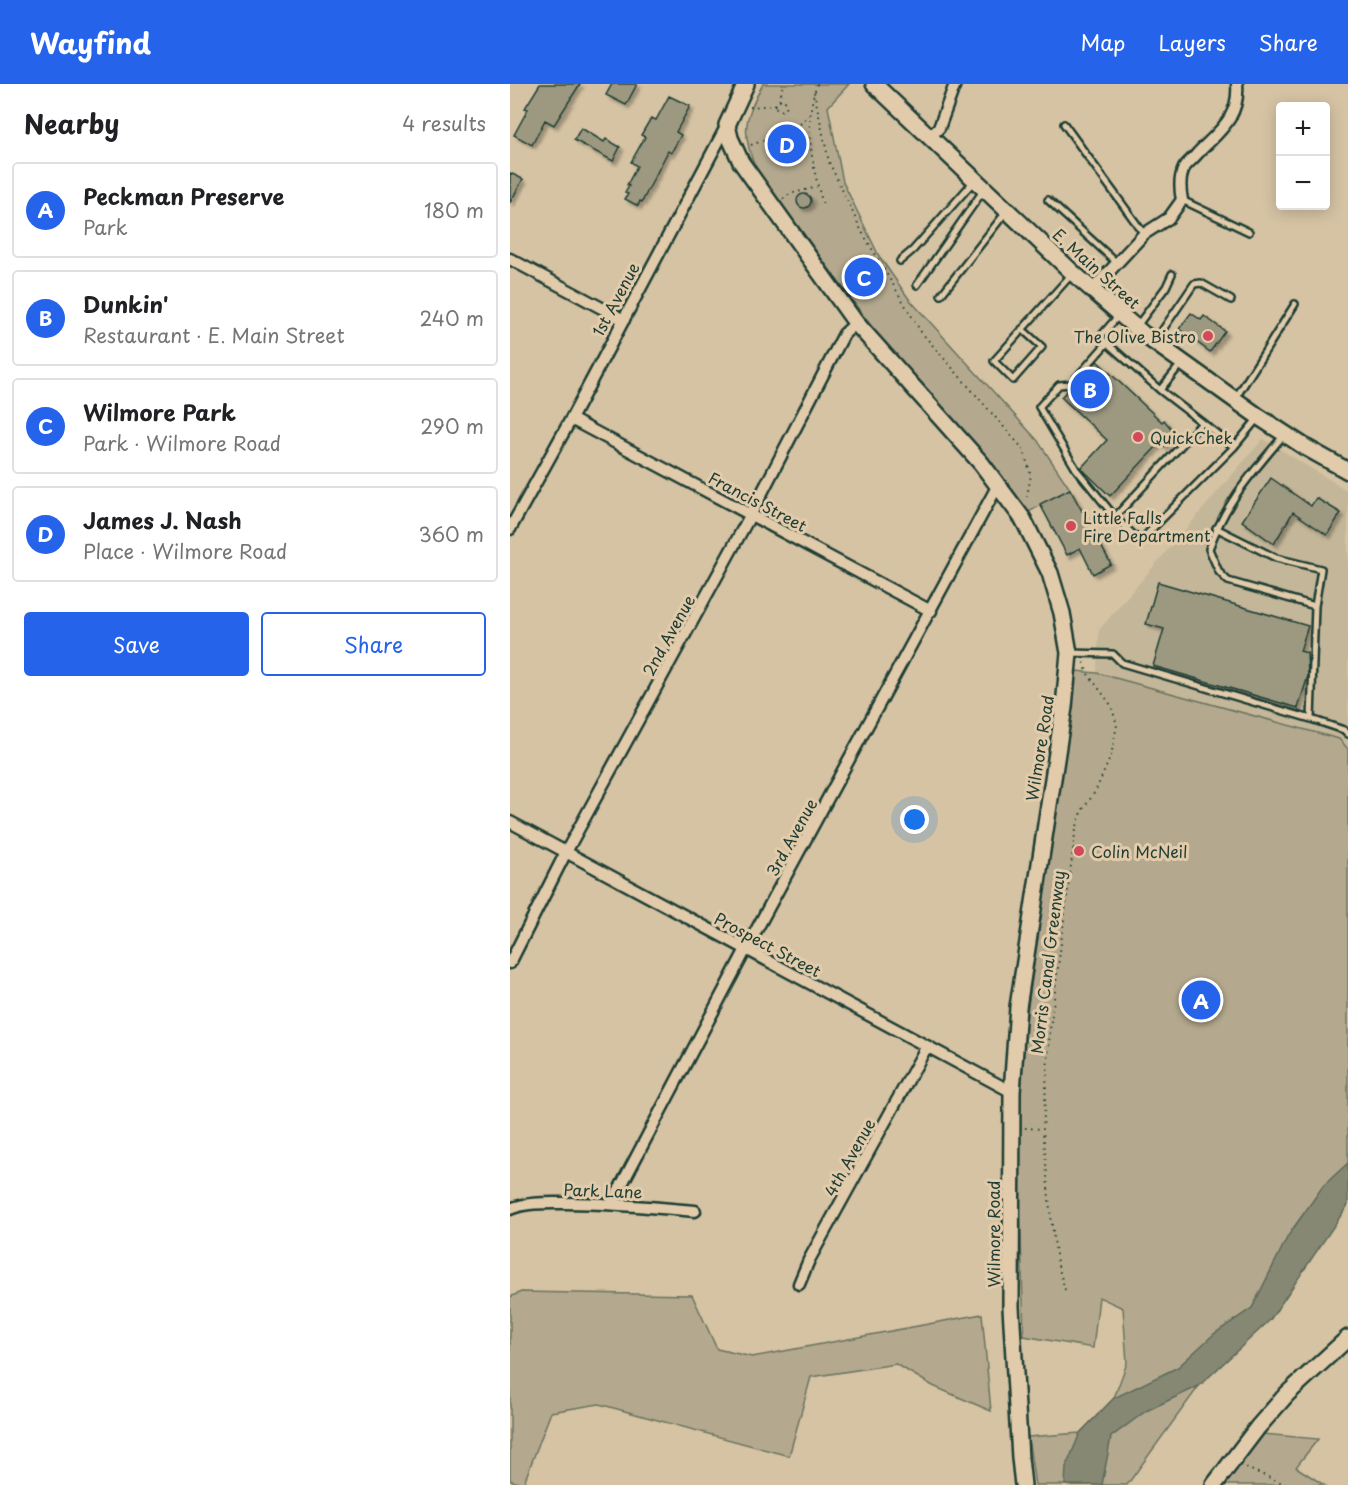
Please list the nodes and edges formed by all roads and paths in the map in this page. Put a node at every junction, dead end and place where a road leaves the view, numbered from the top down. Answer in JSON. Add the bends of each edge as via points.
{"nodes":[{"id":1,"x":746,"y":84,"type":"edge"},
{"id":2,"x":783,"y":84,"type":"edge"},
{"id":3,"x":818,"y":84,"type":"edge"},
{"id":4,"x":874,"y":84,"type":"edge"},
{"id":5,"x":955,"y":84,"type":"edge"},
{"id":6,"x":1237,"y":84,"type":"edge"},
{"id":7,"x":814,"y":92,"type":"junction"},
{"id":8,"x":780,"y":100,"type":"junction"},
{"id":9,"x":776,"y":105,"type":"junction"},
{"id":10,"x":735,"y":107,"type":"junction"},
{"id":11,"x":809,"y":115,"type":"junction"},
{"id":12,"x":1064,"y":124,"type":"dead end"},
{"id":13,"x":727,"y":125,"type":"junction"},
{"id":14,"x":930,"y":137,"type":"junction"},
{"id":15,"x":751,"y":145,"type":"dead end"},
{"id":16,"x":980,"y":184,"type":"junction"},
{"id":17,"x":818,"y":187,"type":"junction"},
{"id":18,"x":1048,"y":200,"type":"dead end"},
{"id":19,"x":1182,"y":200,"type":"junction"},
{"id":20,"x":823,"y":205,"type":"dead end"},
{"id":21,"x":772,"y":208,"type":"junction"},
{"id":22,"x":1007,"y":210,"type":"junction"},
{"id":23,"x":1249,"y":232,"type":"dead end"},
{"id":24,"x":1144,"y":234,"type":"junction"},
{"id":25,"x":510,"y":259,"type":"edge"},
{"id":26,"x":900,"y":261,"type":"dead end"},
{"id":27,"x":1117,"y":263,"type":"junction"},
{"id":28,"x":1073,"y":273,"type":"junction"},
{"id":29,"x":1172,"y":274,"type":"dead end"},
{"id":30,"x":917,"y":285,"type":"dead end"},
{"id":31,"x":1092,"y":290,"type":"junction"},
{"id":32,"x":941,"y":296,"type":"dead end"},
{"id":33,"x":1231,"y":300,"type":"dead end"},
{"id":34,"x":1295,"y":304,"type":"dead end"},
{"id":35,"x":1120,"y":314,"type":"junction"},
{"id":36,"x":624,"y":320,"type":"junction"},
{"id":37,"x":856,"y":323,"type":"junction"},
{"id":38,"x":1136,"y":327,"type":"junction"},
{"id":39,"x":1022,"y":329,"type":"junction"},
{"id":40,"x":1154,"y":342,"type":"junction"},
{"id":41,"x":1107,"y":343,"type":"junction"},
{"id":42,"x":1182,"y":362,"type":"junction"},
{"id":43,"x":1160,"y":390,"type":"junction"},
{"id":44,"x":1234,"y":400,"type":"junction"},
{"id":45,"x":1258,"y":417,"type":"junction"},
{"id":46,"x":571,"y":419,"type":"junction"},
{"id":47,"x":1202,"y":423,"type":"junction"},
{"id":48,"x":1285,"y":434,"type":"junction"},
{"id":49,"x":1234,"y":447,"type":"junction"},
{"id":50,"x":1348,"y":471,"type":"edge"},
{"id":51,"x":998,"y":485,"type":"junction"},
{"id":52,"x":751,"y":514,"type":"junction"},
{"id":53,"x":1115,"y":517,"type":"junction"},
{"id":54,"x":1023,"y":519,"type":"junction"},
{"id":55,"x":1216,"y":528,"type":"junction"},
{"id":56,"x":510,"y":529,"type":"edge"},
{"id":57,"x":1315,"y":606,"type":"junction"},
{"id":58,"x":931,"y":611,"type":"junction"},
{"id":59,"x":1074,"y":653,"type":"junction"},
{"id":60,"x":1311,"y":719,"type":"junction"},
{"id":61,"x":1348,"y":734,"type":"edge"},
{"id":62,"x":510,"y":822,"type":"edge"},
{"id":63,"x":566,"y":852,"type":"junction"},
{"id":64,"x":746,"y":949,"type":"junction"},
{"id":65,"x":510,"y":963,"type":"edge"},
{"id":66,"x":927,"y":1046,"type":"junction"},
{"id":67,"x":1012,"y":1092,"type":"junction"},
{"id":68,"x":612,"y":1203,"type":"junction"},
{"id":69,"x":510,"y":1209,"type":"edge"},
{"id":70,"x":695,"y":1211,"type":"dead end"},
{"id":71,"x":799,"y":1284,"type":"dead end"},
{"id":72,"x":1065,"y":1290,"type":"dead end"},
{"id":73,"x":1348,"y":1338,"type":"edge"},
{"id":74,"x":1232,"y":1462,"type":"junction"},
{"id":75,"x":1023,"y":1485,"type":"edge"},
{"id":76,"x":1214,"y":1485,"type":"edge"},
{"id":77,"x":1287,"y":1485,"type":"edge"}],
"edges":[{"from":1,"to":10,"type":"street","name":"1st Avenue"},
{"from":2,"to":8,"type":"path"},
{"from":3,"to":7,"type":"path"},
{"from":4,"to":14,"type":"street","name":"E. Main Street"},
{"from":5,"to":14,"type":"street","via":[[939,128]]},
{"from":6,"to":19,"type":"street","via":[[1238,97],[1229,120],[1184,169]]},
{"from":7,"to":11,"type":"path"},
{"from":7,"to":54,"type":"path","via":[[829,162],[898,297],[921,332],[1023,449],[1031,475]]},
{"from":8,"to":9,"type":"path"},
{"from":8,"to":9,"type":"path","via":[[786,108],[780,110]]},
{"from":9,"to":10,"type":"path"},
{"from":10,"to":13,"type":"street","name":"1st Avenue"},
{"from":11,"to":15,"type":"path","via":[[795,129]]},
{"from":11,"to":17,"type":"path"},
{"from":12,"to":24,"type":"lane"},
{"from":13,"to":21,"type":"street","name":"Wilmore Road","via":[[741,162]]},
{"from":13,"to":36,"type":"street","name":"1st Avenue"},
{"from":14,"to":16,"type":"street","name":"E. Main Street"},
{"from":16,"to":22,"type":"street","name":"E. Main Street"},
{"from":16,"to":26,"type":"lane"},
{"from":16,"to":30,"type":"lane"},
{"from":17,"to":20,"type":"path"},
{"from":17,"to":21,"type":"path","via":[[790,194]]},
{"from":18,"to":27,"type":"lane"},
{"from":19,"to":23,"type":"lane"},
{"from":19,"to":24,"type":"street","via":[[1169,218]]},
{"from":21,"to":37,"type":"street","name":"Wilmore Road"},
{"from":22,"to":28,"type":"street","name":"E. Main Street"},
{"from":22,"to":32,"type":"lane"},
{"from":24,"to":27,"type":"street"},
{"from":25,"to":36,"type":"street"},
{"from":27,"to":31,"type":"street"},
{"from":28,"to":31,"type":"street","name":"E. Main Street"},
{"from":28,"to":39,"type":"lane"},
{"from":29,"to":38,"type":"lane"},
{"from":31,"to":35,"type":"street","name":"E. Main Street"},
{"from":33,"to":40,"type":"lane","via":[[1201,283],[1194,284]]},
{"from":34,"to":44,"type":"lane"},
{"from":35,"to":38,"type":"street","name":"E. Main Street"},
{"from":35,"to":41,"type":"lane","via":[[1100,337]]},
{"from":36,"to":46,"type":"street","name":"1st Avenue"},
{"from":37,"to":51,"type":"street","name":"Wilmore Road"},
{"from":37,"to":52,"type":"street","name":"2nd Avenue","via":[[844,334]]},
{"from":38,"to":40,"type":"street","name":"E. Main Street"},
{"from":39,"to":39,"type":"lane","via":[[994,361],[1012,380],[1042,347]]},
{"from":40,"to":42,"type":"street","name":"E. Main Street"},
{"from":41,"to":43,"type":"lane"},
{"from":41,"to":53,"type":"lane","via":[[1071,384],[1059,385],[1039,407],[1076,470]]},
{"from":42,"to":43,"type":"lane"},
{"from":42,"to":44,"type":"street","name":"E. Main Street"},
{"from":43,"to":47,"type":"lane"},
{"from":44,"to":45,"type":"street","name":"E. Main Street"},
{"from":45,"to":48,"type":"street","name":"E. Main Street"},
{"from":45,"to":49,"type":"lane"},
{"from":46,"to":52,"type":"street","name":"Francis Street"},
{"from":46,"to":56,"type":"street","name":"1st Avenue"},
{"from":47,"to":49,"type":"lane"},
{"from":47,"to":53,"type":"lane"},
{"from":48,"to":50,"type":"street","name":"E. Main Street"},
{"from":48,"to":55,"type":"lane","via":[[1237,491]]},
{"from":49,"to":53,"type":"lane","via":[[1140,541]]},
{"from":51,"to":54,"type":"street","name":"Wilmore Road"},
{"from":51,"to":58,"type":"street","name":"3rd Avenue"},
{"from":52,"to":58,"type":"street","name":"Francis Street"},
{"from":52,"to":63,"type":"street","name":"2nd Avenue"},
{"from":54,"to":59,"type":"street","name":"Wilmore Road","via":[[1050,573]]},
{"from":55,"to":57,"type":"lane","via":[[1209,549],[1219,572],[1228,581]]},
{"from":55,"to":57,"type":"lane","via":[[1276,558],[1321,569]]},
{"from":57,"to":60,"type":"lane"},
{"from":58,"to":64,"type":"street","name":"3rd Avenue"},
{"from":59,"to":60,"type":"lane","via":[[1113,654],[1122,663],[1149,672]]},
{"from":59,"to":67,"type":"street","name":"Wilmore Road","via":[[1018,1007]]},
{"from":59,"to":72,"type":"path","name":"Morris Canal Greenway","via":[[1111,705],[1117,725],[1111,756],[1081,812],[1075,834],[1048,1051],[1043,1129],[1057,1262]]},
{"from":60,"to":61,"type":"lane"},
{"from":62,"to":63,"type":"street","name":"Prospect Street"},
{"from":63,"to":64,"type":"street","name":"Prospect Street"},
{"from":63,"to":65,"type":"street","name":"2nd Avenue"},
{"from":64,"to":66,"type":"street","name":"Prospect Street"},
{"from":64,"to":68,"type":"street","name":"3rd Avenue"},
{"from":66,"to":67,"type":"street","name":"Prospect Street"},
{"from":66,"to":71,"type":"street","name":"4th Avenue","via":[[808,1260]]},
{"from":67,"to":75,"type":"street","name":"Wilmore Road","via":[[1011,1307]]},
{"from":68,"to":69,"type":"street","name":"Park Lane","via":[[548,1203]]},
{"from":68,"to":70,"type":"street","name":"Park Lane"},
{"from":73,"to":74,"type":"street","via":[[1287,1394]]},
{"from":74,"to":76,"type":"street"},
{"from":74,"to":77,"type":"path"}]}
